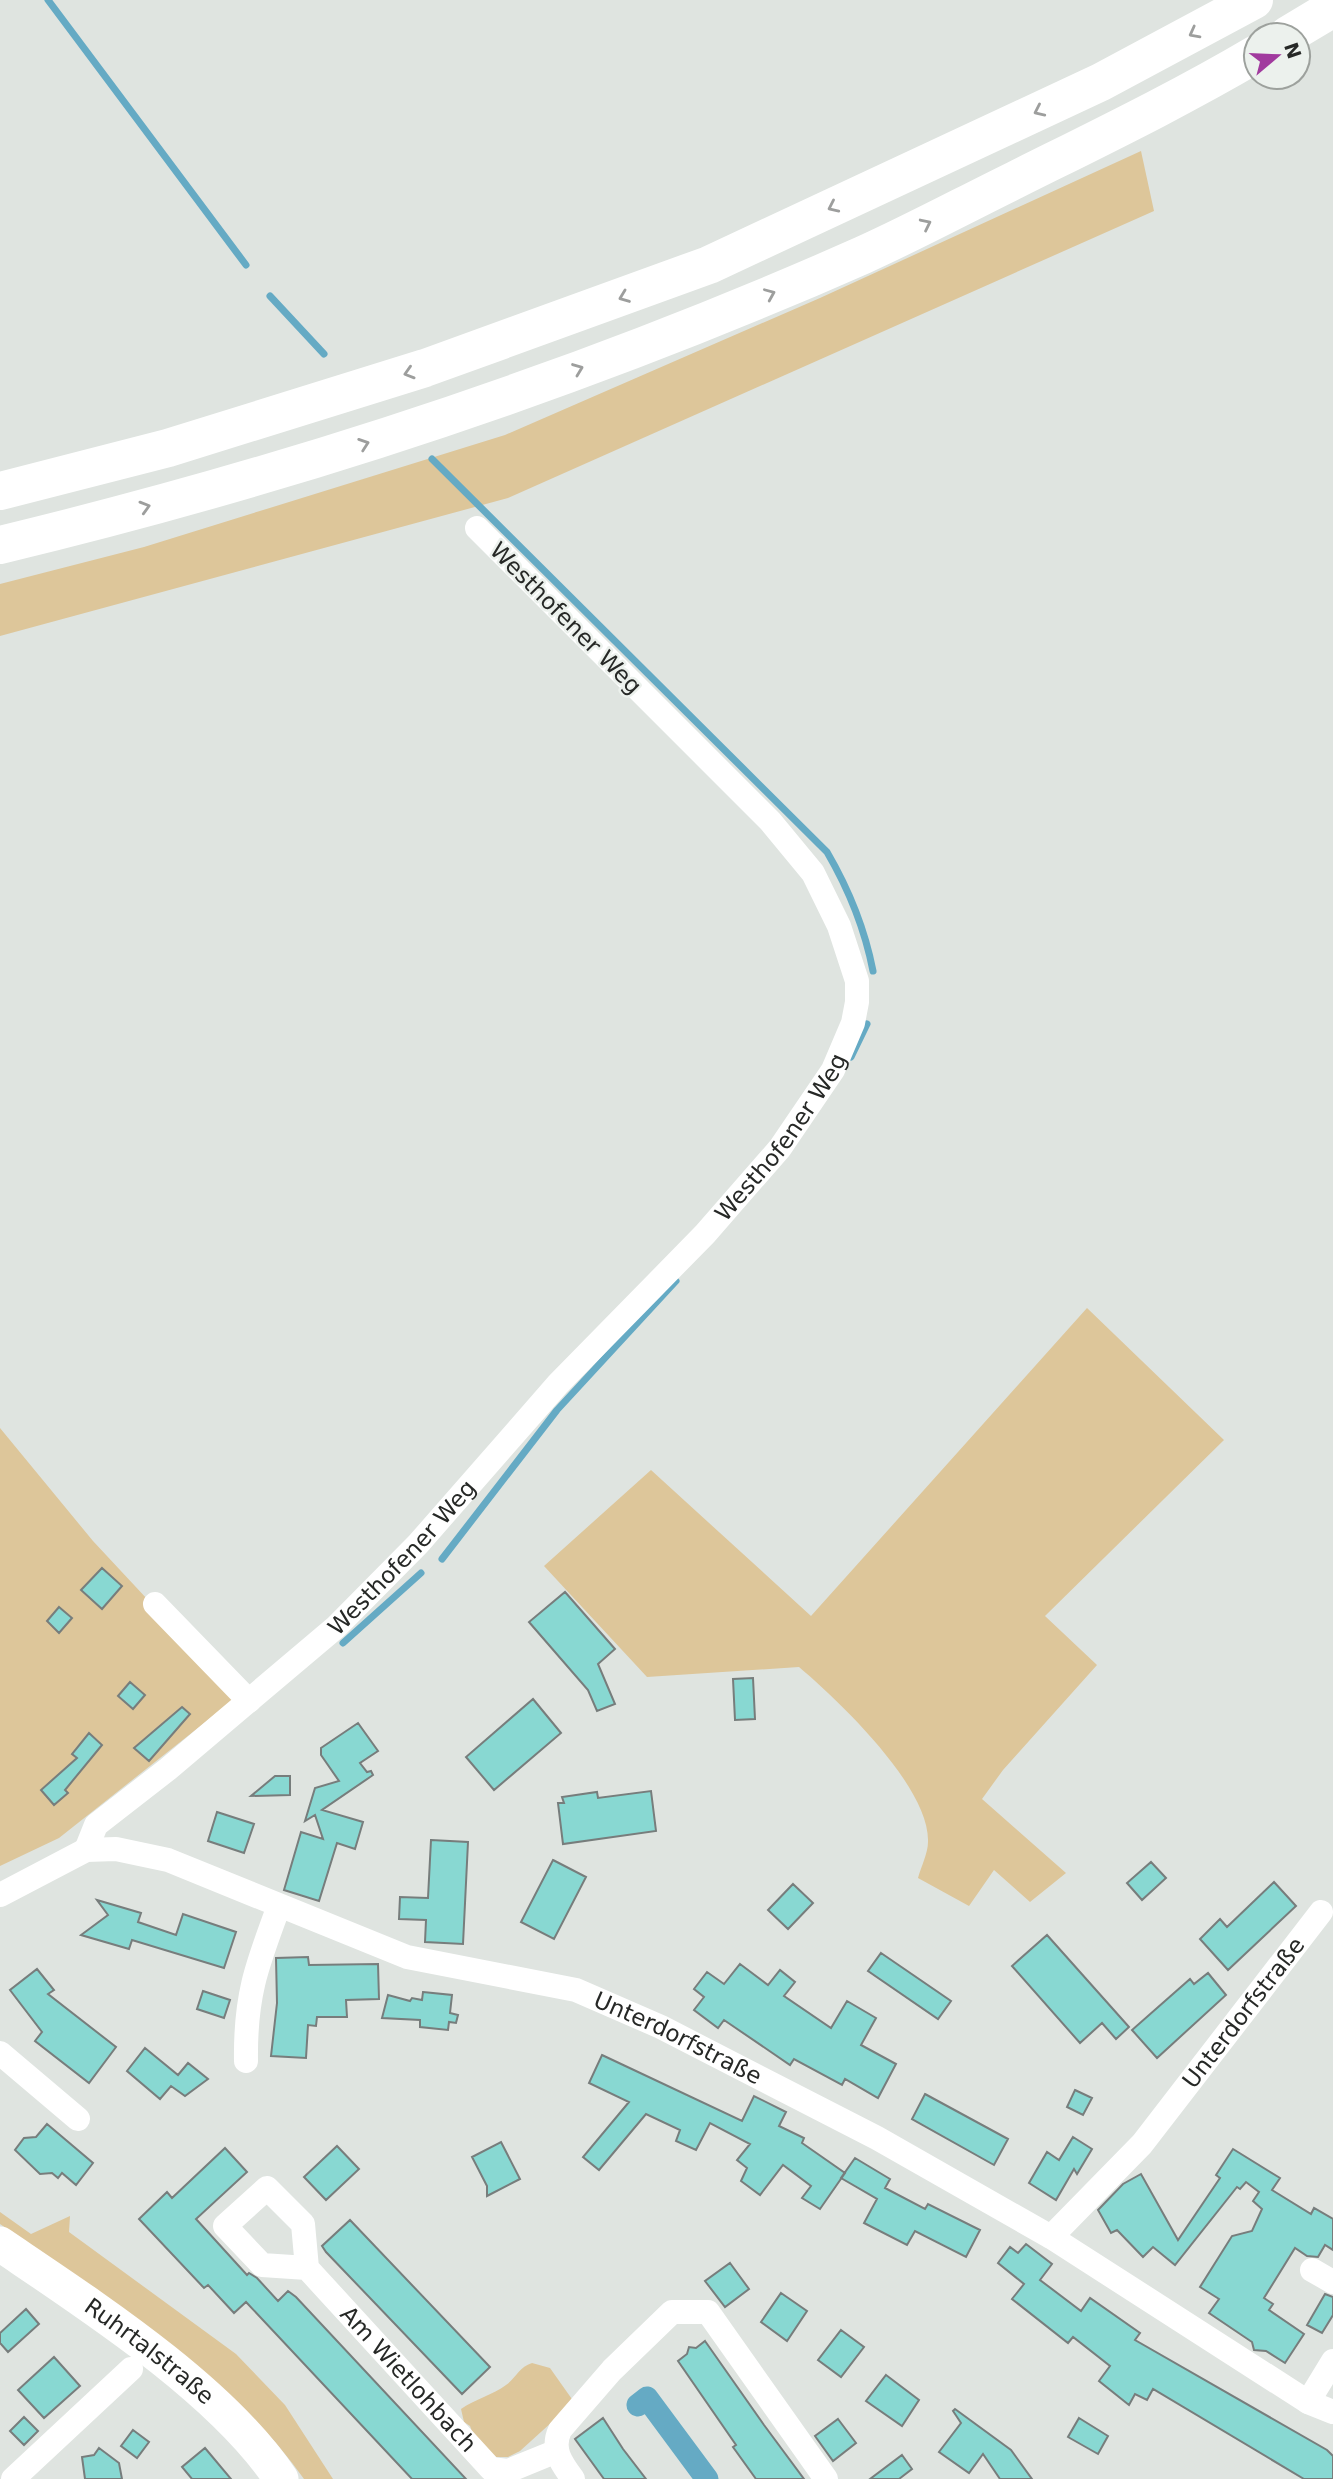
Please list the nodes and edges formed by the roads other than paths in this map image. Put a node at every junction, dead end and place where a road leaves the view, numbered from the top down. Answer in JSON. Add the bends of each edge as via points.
{"nodes":[{"id":1,"x":1254,"y":0,"type":"edge"},
{"id":2,"x":1333,"y":8,"type":"edge"},
{"id":3,"x":1311,"y":21,"type":"edge"},
{"id":4,"x":1242,"y":62,"type":"edge"},
{"id":5,"x":0,"y":491,"type":"edge"},
{"id":6,"x":79,"y":526,"type":"junction"},
{"id":7,"x":477,"y":528,"type":"dead end"},
{"id":8,"x":0,"y":545,"type":"edge"},
{"id":9,"x":0,"y":553,"type":"edge"},
{"id":10,"x":155,"y":1604,"type":"dead end"},
{"id":11,"x":249,"y":1701,"type":"junction"},
{"id":12,"x":86,"y":1850,"type":"junction"},
{"id":13,"x":0,"y":1895,"type":"edge"},
{"id":14,"x":279,"y":1906,"type":"junction"},
{"id":15,"x":1321,"y":1912,"type":"dead end"},
{"id":16,"x":0,"y":2053,"type":"edge"},
{"id":17,"x":246,"y":2061,"type":"dead end"},
{"id":18,"x":78,"y":2119,"type":"dead end"},
{"id":19,"x":1051,"y":2237,"type":"junction"},
{"id":20,"x":0,"y":2244,"type":"edge"},
{"id":21,"x":307,"y":2269,"type":"dead end"},
{"id":22,"x":1333,"y":2361,"type":"edge"},
{"id":23,"x":131,"y":2369,"type":"dead end"},
{"id":24,"x":1308,"y":2402,"type":"junction"},
{"id":25,"x":1333,"y":2412,"type":"edge"},
{"id":26,"x":557,"y":2451,"type":"junction"},
{"id":27,"x":13,"y":2479,"type":"edge"},
{"id":28,"x":281,"y":2479,"type":"edge"},
{"id":29,"x":573,"y":2479,"type":"edge"},
{"id":30,"x":826,"y":2479,"type":"edge"}],
"edges":[{"from":1,"to":5,"type":"highway","one_way":true,"via":[[1101,82],[709,265],[425,368],[168,448]]},
{"from":2,"to":3,"type":"highway"},
{"from":6,"to":4,"type":"highway","one_way":true,"via":[[337,453],[682,330],[864,254],[1175,101]]},
{"from":6,"to":8,"type":"highway"},
{"from":6,"to":9,"type":"highway"},
{"from":7,"to":11,"type":"street","name":"Westhofener Weg","via":[[770,821],[813,873],[839,926],[857,981],[853,1024],[833,1070],[780,1147],[705,1234],[558,1384],[418,1544],[336,1627]]},
{"from":10,"to":11,"type":"street"},
{"from":11,"to":12,"type":"street","name":"Westhofener Weg","via":[[96,1825]]},
{"from":12,"to":13,"type":"street","name":"Unterdorfstraße"},
{"from":12,"to":14,"type":"street","name":"Unterdorfstraße","via":[[116,1849],[168,1860]]},
{"from":14,"to":17,"type":"street","via":[[254,1973],[245,2016]]},
{"from":14,"to":19,"type":"street","name":"Unterdorfstraße","via":[[407,1957],[576,1990],[877,2138]]},
{"from":15,"to":19,"type":"street","name":"Unterdorfstraße","via":[[1142,2144]]},
{"from":16,"to":18,"type":"street"},
{"from":19,"to":24,"type":"street","name":"Unterdorfstraße"},
{"from":20,"to":28,"type":"main road","name":"Ruhrtalstraße","via":[[222,2410]]},
{"from":21,"to":26,"type":"street","name":"Am Wietlohbach","via":[[491,2469],[508,2471]]},
{"from":22,"to":24,"type":"street"},
{"from":23,"to":27,"type":"street"},
{"from":24,"to":25,"type":"street","name":"Unterdorfstraße"},
{"from":26,"to":29,"type":"street","via":[[558,2460]]},
{"from":26,"to":30,"type":"street","via":[[555,2439],[560,2430],[612,2370],[672,2312],[708,2312]]}]}
